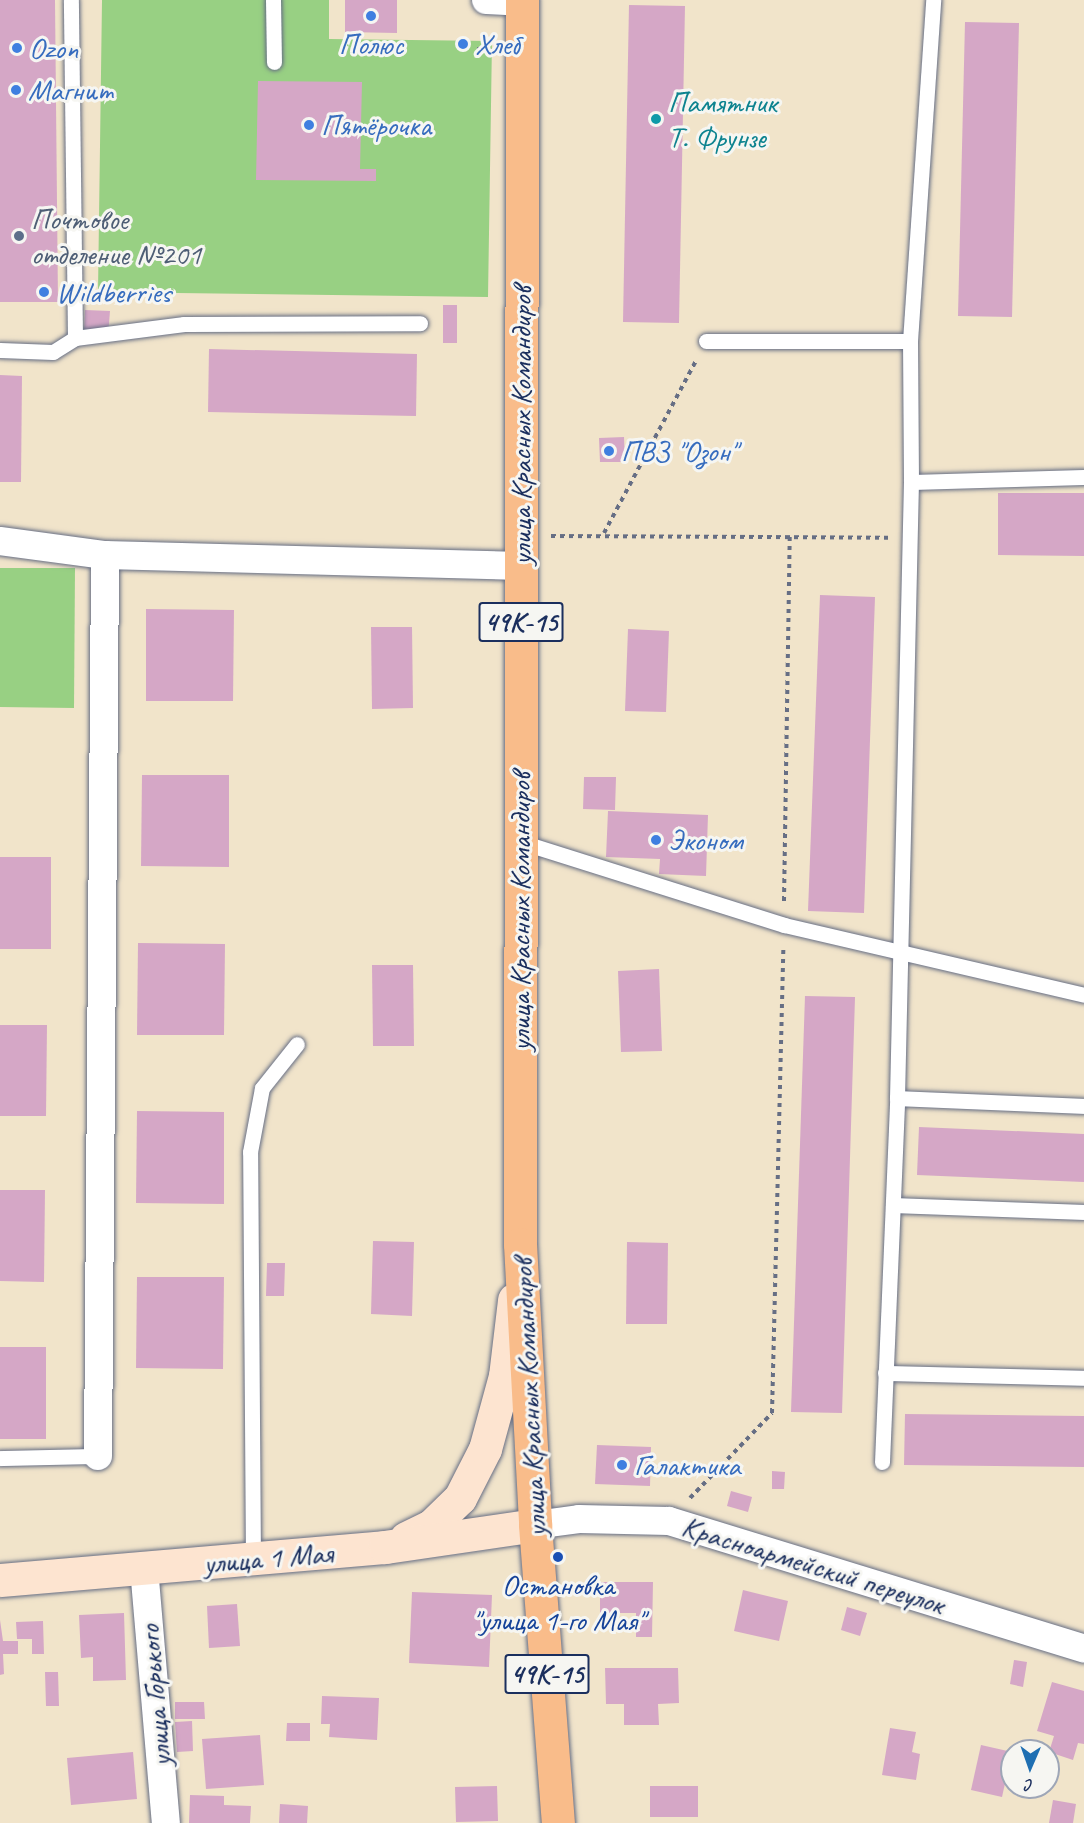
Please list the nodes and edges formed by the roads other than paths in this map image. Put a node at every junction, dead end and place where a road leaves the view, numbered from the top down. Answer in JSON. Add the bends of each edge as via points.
{"nodes":[{"id":1,"x":71,"y":0,"type":"edge"},
{"id":2,"x":273,"y":0,"type":"edge"},
{"id":3,"x":486,"y":0,"type":"edge"},
{"id":4,"x":933,"y":0,"type":"edge"},
{"id":5,"x":522,"y":1,"type":"edge"},
{"id":6,"x":274,"y":62,"type":"dead end"},
{"id":7,"x":420,"y":323,"type":"dead end"},
{"id":8,"x":75,"y":338,"type":"junction"},
{"id":9,"x":706,"y":340,"type":"road end"},
{"id":10,"x":910,"y":341,"type":"junction"},
{"id":11,"x":0,"y":350,"type":"edge"},
{"id":12,"x":1084,"y":477,"type":"edge"},
{"id":13,"x":911,"y":482,"type":"junction"},
{"id":14,"x":0,"y":541,"type":"edge"},
{"id":15,"x":105,"y":555,"type":"junction"},
{"id":16,"x":521,"y":566,"type":"junction"},
{"id":17,"x":520,"y":842,"type":"junction"},
{"id":18,"x":900,"y":952,"type":"junction"},
{"id":19,"x":1084,"y":995,"type":"edge"},
{"id":20,"x":297,"y":1044,"type":"dead end"},
{"id":21,"x":897,"y":1098,"type":"junction"},
{"id":22,"x":1084,"y":1106,"type":"edge"},
{"id":23,"x":893,"y":1205,"type":"junction"},
{"id":24,"x":1084,"y":1212,"type":"edge"},
{"id":25,"x":520,"y":1244,"type":"junction"},
{"id":26,"x":885,"y":1373,"type":"junction"},
{"id":27,"x":1084,"y":1378,"type":"edge"},
{"id":28,"x":98,"y":1456,"type":"joint"},
{"id":29,"x":0,"y":1458,"type":"edge"},
{"id":30,"x":882,"y":1462,"type":"dead end"},
{"id":31,"x":535,"y":1525,"type":"junction"},
{"id":32,"x":385,"y":1547,"type":"junction"},
{"id":33,"x":253,"y":1561,"type":"junction"},
{"id":34,"x":144,"y":1568,"type":"junction"},
{"id":35,"x":0,"y":1580,"type":"edge"},
{"id":36,"x":1084,"y":1649,"type":"edge"},
{"id":37,"x":166,"y":1823,"type":"edge"},
{"id":38,"x":558,"y":1823,"type":"edge"}],
"edges":[{"from":1,"to":8,"type":"lane"},
{"from":2,"to":6,"type":"lane"},
{"from":3,"to":5,"type":"street"},
{"from":4,"to":10,"type":"lane"},
{"from":5,"to":16,"type":"main road","name":"улица Красных Командиров","number":"49К-15"},
{"from":7,"to":8,"type":"lane","via":[[184,324]]},
{"from":8,"to":11,"type":"lane","via":[[52,351]]},
{"from":9,"to":10,"type":"lane"},
{"from":10,"to":13,"type":"lane"},
{"from":12,"to":13,"type":"lane"},
{"from":13,"to":18,"type":"lane"},
{"from":14,"to":15,"type":"street"},
{"from":15,"to":16,"type":"street"},
{"from":15,"to":28,"type":"street"},
{"from":16,"to":17,"type":"main road","name":"улица Красных Командиров","number":"49К-15"},
{"from":17,"to":18,"type":"lane","via":[[784,925]]},
{"from":17,"to":25,"type":"main road","name":"улица Красных Командиров","number":"49К-15"},
{"from":18,"to":19,"type":"lane"},
{"from":18,"to":21,"type":"lane"},
{"from":20,"to":33,"type":"lane","via":[[262,1088],[250,1152]]},
{"from":21,"to":22,"type":"lane"},
{"from":21,"to":23,"type":"lane"},
{"from":23,"to":24,"type":"lane"},
{"from":23,"to":26,"type":"lane"},
{"from":25,"to":31,"type":"main road","name":"улица Красных Командиров","number":"49К-15"},
{"from":25,"to":32,"type":"main road","via":[[505,1376],[485,1449],[460,1498],[431,1526]]},
{"from":26,"to":27,"type":"lane"},
{"from":26,"to":30,"type":"lane"},
{"from":28,"to":29,"type":"lane"},
{"from":31,"to":32,"type":"main road","name":"улица 1 Мая"},
{"from":31,"to":36,"type":"street","name":"Красноармейский переулок","via":[[579,1519],[669,1521]]},
{"from":31,"to":38,"type":"main road","name":"улица Красных Командиров","number":"49К-15"},
{"from":32,"to":33,"type":"main road","name":"улица 1 Мая"},
{"from":33,"to":34,"type":"main road","name":"улица 1 Мая"},
{"from":34,"to":35,"type":"main road","name":"улица 1 Мая"},
{"from":34,"to":37,"type":"street","name":"улица Горького"}]}
